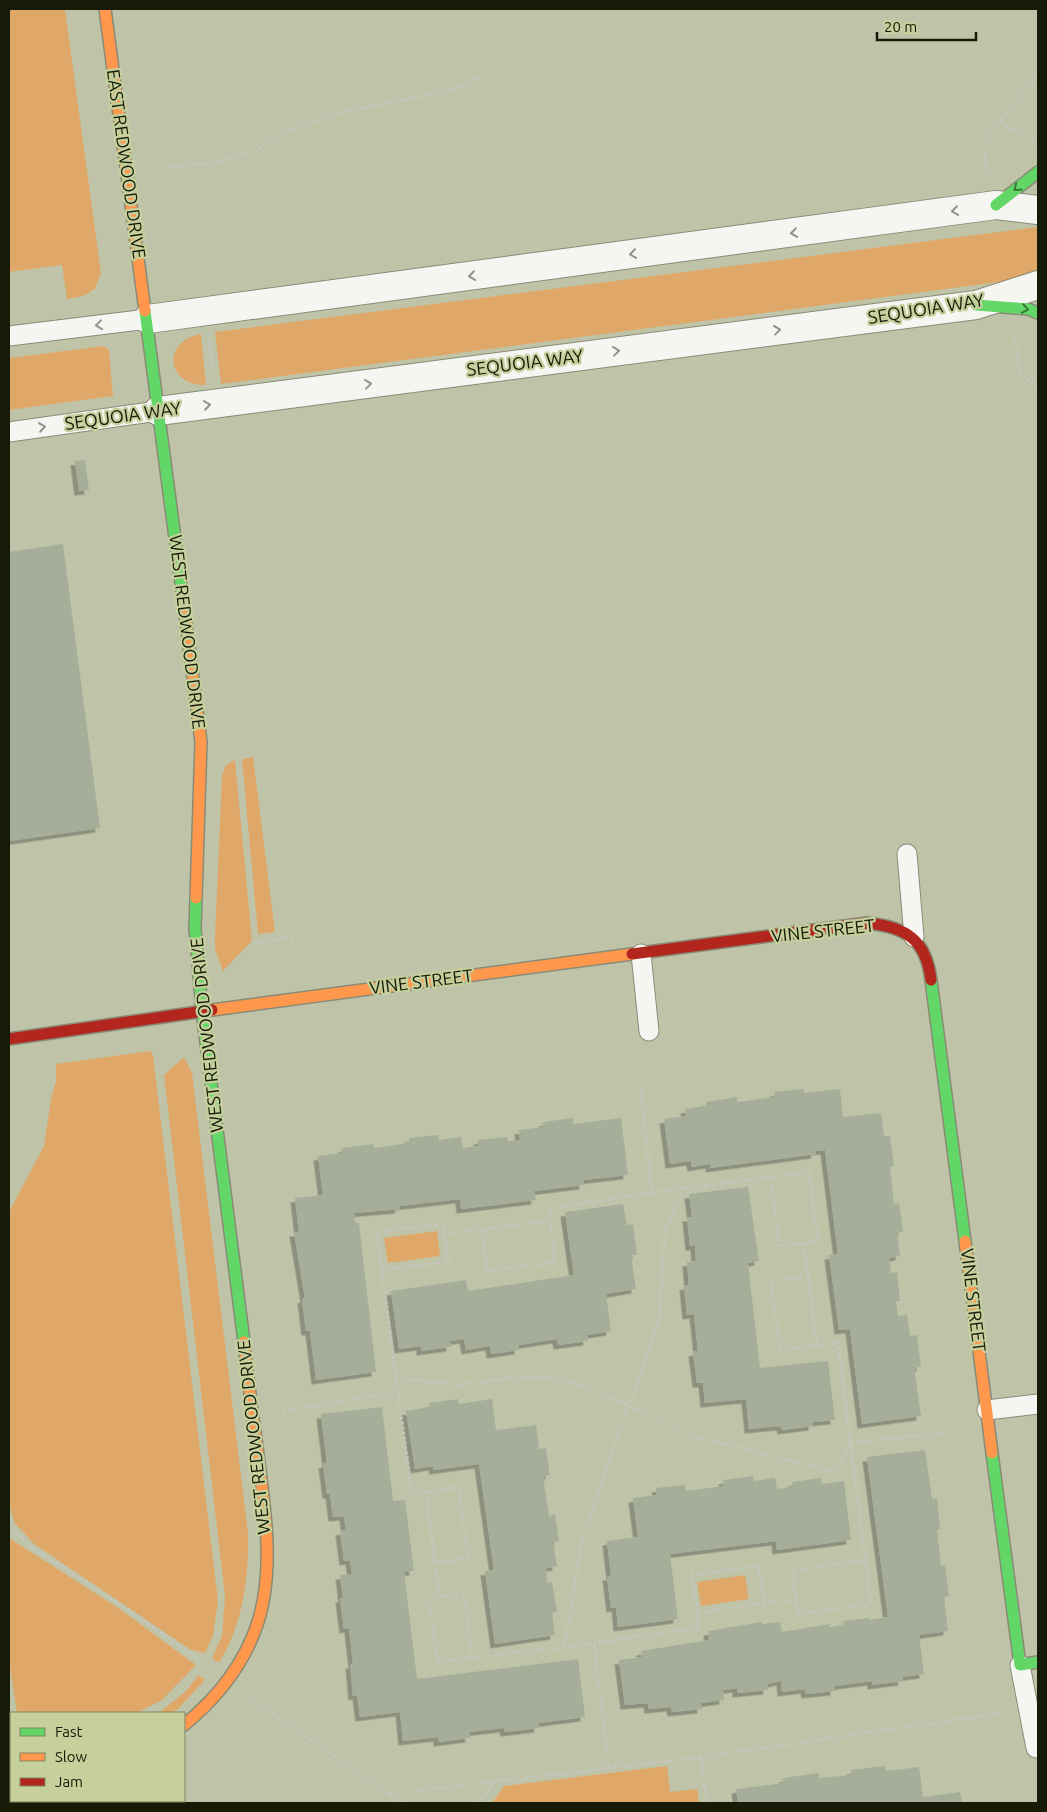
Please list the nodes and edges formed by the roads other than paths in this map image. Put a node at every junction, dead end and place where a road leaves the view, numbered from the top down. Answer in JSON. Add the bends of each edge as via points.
{"nodes":[{"id":1,"x":105,"y":9,"type":"edge"},
{"id":2,"x":1038,"y":172,"type":"edge"},
{"id":3,"x":996,"y":205,"type":"junction"},
{"id":4,"x":1038,"y":210,"type":"edge"},
{"id":5,"x":1038,"y":285,"type":"edge"},
{"id":6,"x":976,"y":305,"type":"junction"},
{"id":7,"x":1038,"y":314,"type":"edge"},
{"id":8,"x":148,"y":319,"type":"junction"},
{"id":9,"x":9,"y":336,"type":"edge"},
{"id":10,"x":158,"y":411,"type":"junction"},
{"id":11,"x":9,"y":432,"type":"edge"},
{"id":12,"x":907,"y":854,"type":"dead end"},
{"id":13,"x":914,"y":937,"type":"junction"},
{"id":14,"x":640,"y":954,"type":"junction"},
{"id":15,"x":202,"y":1011,"type":"junction"},
{"id":16,"x":649,"y":1031,"type":"dead end"},
{"id":17,"x":9,"y":1039,"type":"edge"},
{"id":18,"x":1038,"y":1404,"type":"edge"},
{"id":19,"x":987,"y":1410,"type":"junction"},
{"id":20,"x":1038,"y":1662,"type":"edge"},
{"id":21,"x":1020,"y":1665,"type":"junction"},
{"id":22,"x":185,"y":1725,"type":"edge"},
{"id":23,"x":1036,"y":1748,"type":"dead end"}],
"edges":[{"from":1,"to":8,"type":"street","name":"EAST REDWOOD DRIVE"},
{"from":2,"to":3,"type":"street","one_way":true},
{"from":3,"to":4,"type":"street"},
{"from":3,"to":8,"type":"street","one_way":true},
{"from":5,"to":6,"type":"street","name":"SEQUOIA WAY"},
{"from":6,"to":7,"type":"street","one_way":true,"via":[[1028,308]]},
{"from":10,"to":6,"type":"street","name":"SEQUOIA WAY","one_way":true},
{"from":8,"to":9,"type":"lane","one_way":true},
{"from":8,"to":10,"type":"street","name":"WEST REDWOOD DRIVE"},
{"from":11,"to":10,"type":"lane","name":"SEQUOIA WAY","one_way":true},
{"from":10,"to":15,"type":"street","name":"WEST REDWOOD DRIVE","via":[[201,742],[195,928]]},
{"from":12,"to":13,"type":"lane"},
{"from":13,"to":14,"type":"street","name":"VINE STREET","via":[[894,925],[867,924]]},
{"from":13,"to":19,"type":"street","name":"VINE STREET","via":[[929,964]]},
{"from":14,"to":15,"type":"street","name":"VINE STREET"},
{"from":14,"to":16,"type":"lane"},
{"from":15,"to":17,"type":"street","name":"VINE STREET"},
{"from":15,"to":22,"type":"street","name":"WEST REDWOOD DRIVE","via":[[266,1519],[266,1563],[262,1608],[246,1651],[210,1702]]},
{"from":18,"to":19,"type":"lane"},
{"from":19,"to":21,"type":"street","name":"VINE STREET"},
{"from":20,"to":21,"type":"street"},
{"from":21,"to":23,"type":"lane"}]}
